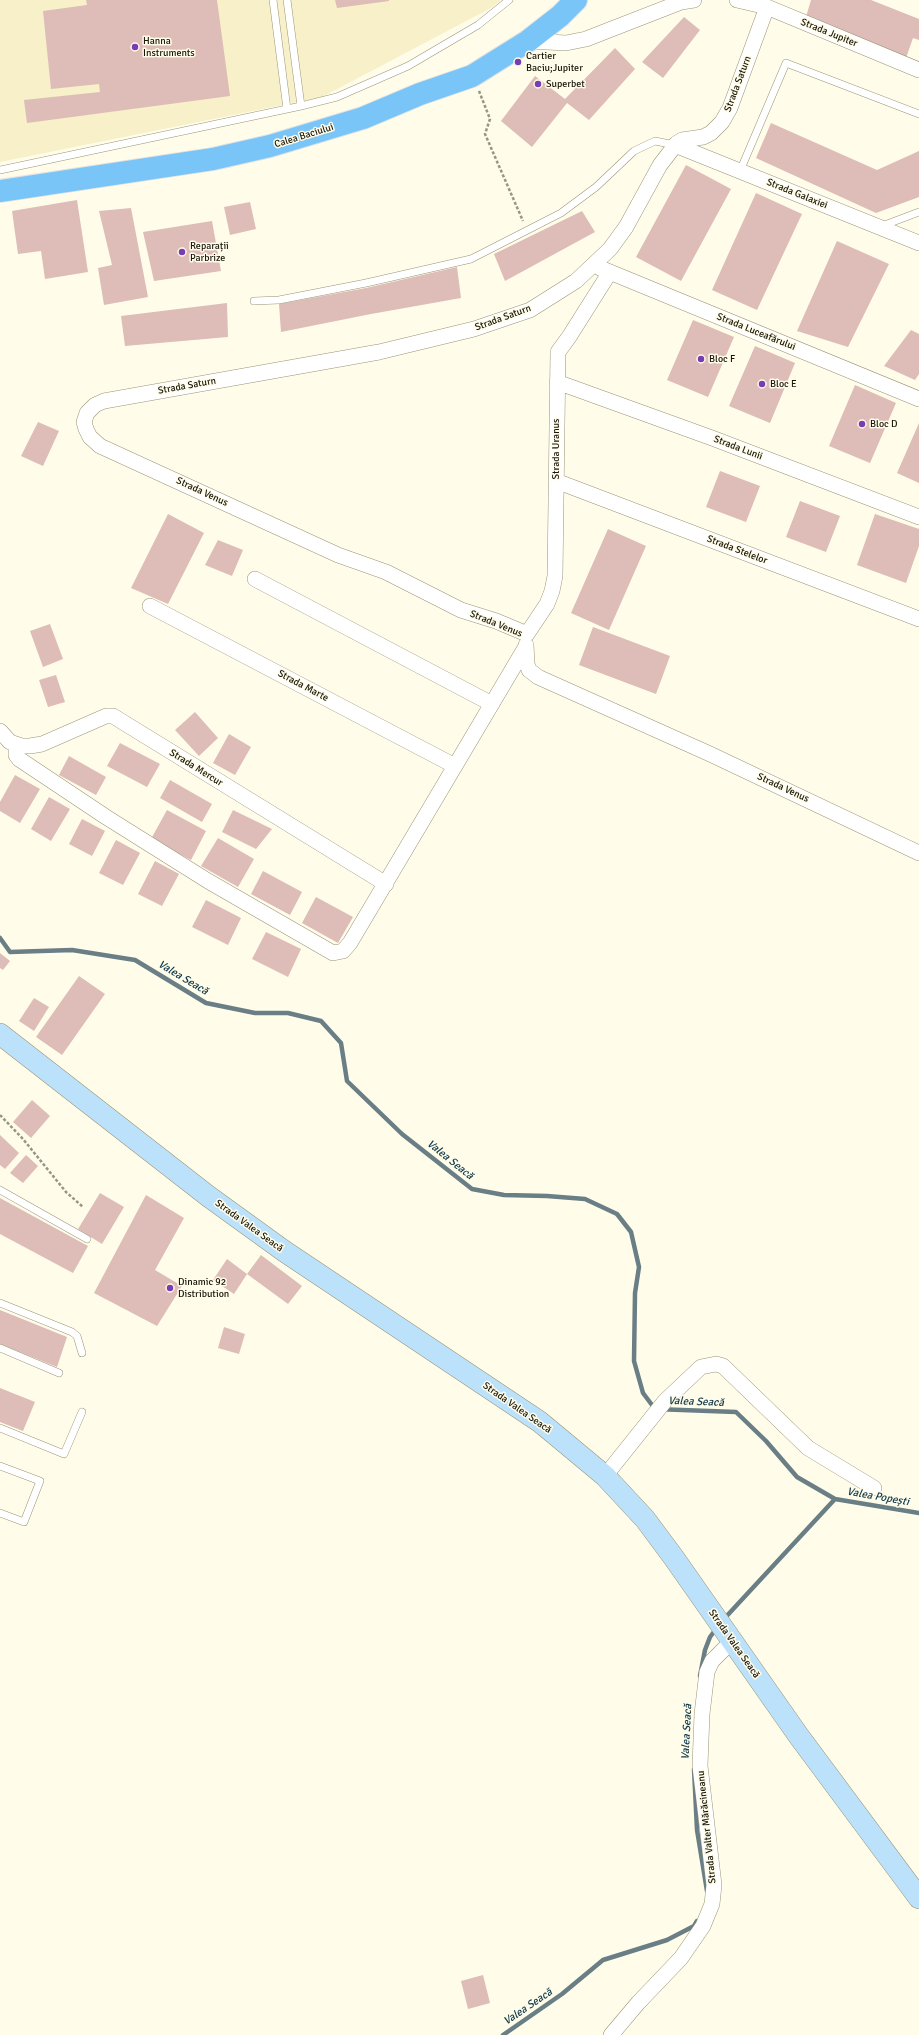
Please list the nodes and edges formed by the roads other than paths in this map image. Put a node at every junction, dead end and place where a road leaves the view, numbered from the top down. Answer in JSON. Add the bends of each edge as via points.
{"nodes":[{"id":1,"x":273,"y":0,"type":"edge"},
{"id":2,"x":287,"y":0,"type":"edge"},
{"id":3,"x":509,"y":0,"type":"edge"},
{"id":4,"x":576,"y":0,"type":"edge"},
{"id":5,"x":694,"y":0,"type":"edge"},
{"id":6,"x":737,"y":0,"type":"edge"},
{"id":7,"x":767,"y":7,"type":"junction"},
{"id":8,"x":528,"y":41,"type":"junction"},
{"id":9,"x":919,"y":70,"type":"edge"},
{"id":10,"x":301,"y":106,"type":"junction"},
{"id":11,"x":287,"y":109,"type":"junction"},
{"id":12,"x":919,"y":114,"type":"edge"},
{"id":13,"x":675,"y":145,"type":"junction"},
{"id":14,"x":0,"y":170,"type":"edge"},
{"id":15,"x":740,"y":171,"type":"junction"},
{"id":16,"x":0,"y":191,"type":"edge"},
{"id":17,"x":919,"y":212,"type":"edge"},
{"id":18,"x":879,"y":226,"type":"junction"},
{"id":19,"x":919,"y":243,"type":"edge"},
{"id":20,"x":594,"y":266,"type":"junction"},
{"id":21,"x":610,"y":272,"type":"junction"},
{"id":22,"x":254,"y":301,"type":"dead end"},
{"id":23,"x":557,"y":382,"type":"junction"},
{"id":24,"x":919,"y":399,"type":"edge"},
{"id":25,"x":87,"y":413,"type":"joint"},
{"id":26,"x":556,"y":481,"type":"junction"},
{"id":27,"x":919,"y":517,"type":"edge"},
{"id":28,"x":255,"y":579,"type":"dead end"},
{"id":29,"x":150,"y":606,"type":"dead end"},
{"id":30,"x":919,"y":619,"type":"edge"},
{"id":31,"x":526,"y":641,"type":"junction"},
{"id":32,"x":492,"y":704,"type":"junction"},
{"id":33,"x":0,"y":731,"type":"edge"},
{"id":34,"x":16,"y":744,"type":"junction"},
{"id":35,"x":455,"y":766,"type":"junction"},
{"id":36,"x":919,"y":853,"type":"edge"},
{"id":37,"x":386,"y":884,"type":"junction"},
{"id":38,"x":2,"y":1041,"type":"edge"},
{"id":39,"x":0,"y":1190,"type":"edge"},
{"id":40,"x":87,"y":1239,"type":"dead end"},
{"id":41,"x":0,"y":1304,"type":"edge"},
{"id":42,"x":0,"y":1348,"type":"edge"},
{"id":43,"x":82,"y":1353,"type":"dead end"},
{"id":44,"x":59,"y":1373,"type":"dead end"},
{"id":45,"x":82,"y":1412,"type":"dead end"},
{"id":46,"x":0,"y":1428,"type":"edge"},
{"id":47,"x":0,"y":1466,"type":"edge"},
{"id":48,"x":605,"y":1476,"type":"junction"},
{"id":49,"x":874,"y":1488,"type":"dead end"},
{"id":50,"x":0,"y":1513,"type":"edge"},
{"id":51,"x":730,"y":1639,"type":"junction"},
{"id":52,"x":919,"y":1898,"type":"edge"},
{"id":53,"x":611,"y":2034,"type":"edge"}],
"edges":[{"from":1,"to":11,"type":"lane"},
{"from":2,"to":10,"type":"lane"},
{"from":3,"to":10,"type":"lane","via":[[478,25],[408,66],[337,97]]},
{"from":4,"to":8,"type":"main road","name":"Calea Baciului"},
{"from":5,"to":8,"type":"street","via":[[681,2],[586,39],[566,43]]},
{"from":6,"to":7,"type":"street","name":"Strada Jupiter"},
{"from":7,"to":9,"type":"street","name":"Strada Jupiter"},
{"from":7,"to":13,"type":"street","name":"Strada Saturn","via":[[730,108],[722,122],[703,137],[682,140]]},
{"from":8,"to":16,"type":"main road","name":"Calea Baciului","via":[[472,76],[363,118],[270,146],[213,159]]},
{"from":10,"to":11,"type":"lane"},
{"from":11,"to":14,"type":"lane"},
{"from":12,"to":15,"type":"lane","via":[[786,63]]},
{"from":13,"to":15,"type":"street","name":"Strada Galaxiei"},
{"from":13,"to":20,"type":"street","name":"Strada Saturn","via":[[660,165],[626,227]]},
{"from":13,"to":22,"type":"lane","via":[[655,141],[634,151],[596,187],[561,213],[471,259],[279,300]]},
{"from":15,"to":18,"type":"street","name":"Strada Galaxiei"},
{"from":17,"to":18,"type":"lane"},
{"from":18,"to":19,"type":"street","name":"Strada Galaxiei"},
{"from":20,"to":21,"type":"street","name":"Strada Luceafărului"},
{"from":20,"to":25,"type":"street","name":"Strada Saturn","via":[[576,281],[530,310],[474,329],[379,352],[112,399],[95,405]]},
{"from":21,"to":23,"type":"street","name":"Strada Uranus","via":[[558,352]]},
{"from":21,"to":24,"type":"street","name":"Strada Luceafărului"},
{"from":23,"to":26,"type":"street","name":"Strada Uranus"},
{"from":23,"to":27,"type":"street","name":"Strada Lunii"},
{"from":25,"to":31,"type":"street","name":"Strada Venus","via":[[84,422],[86,429],[100,446],[338,555],[386,572],[461,610],[496,621]]},
{"from":26,"to":30,"type":"street","name":"Strada Stelelor"},
{"from":26,"to":31,"type":"street","name":"Strada Uranus","via":[[555,576],[552,592]]},
{"from":28,"to":32,"type":"street"},
{"from":29,"to":35,"type":"street","name":"Strada Marte"},
{"from":31,"to":32,"type":"street","name":"Strada Uranus"},
{"from":31,"to":36,"type":"street","name":"Strada Venus","via":[[529,670],[538,677],[710,754]]},
{"from":32,"to":35,"type":"street","name":"Strada Uranus"},
{"from":33,"to":34,"type":"street","via":[[10,742]]},
{"from":34,"to":37,"type":"street","name":"Strada Mercur","via":[[42,744],[106,716],[113,716]]},
{"from":34,"to":37,"type":"street","name":"Strada Uranus","via":[[19,759],[30,767],[208,881],[333,953],[343,951],[350,943]]},
{"from":35,"to":37,"type":"street","name":"Strada Uranus"},
{"from":38,"to":48,"type":"main road","name":"Strada Valea Seacă","via":[[272,1242],[540,1422]]},
{"from":39,"to":40,"type":"lane"},
{"from":41,"to":43,"type":"lane","via":[[72,1332],[77,1336]]},
{"from":42,"to":44,"type":"lane"},
{"from":45,"to":46,"type":"lane","via":[[64,1454]]},
{"from":47,"to":50,"type":"lane","via":[[40,1481],[24,1522]]},
{"from":48,"to":49,"type":"street","via":[[665,1401],[701,1367],[716,1364],[723,1366],[808,1448]]},
{"from":48,"to":51,"type":"main road","name":"Strada Valea Seacă","via":[[645,1519]]},
{"from":51,"to":52,"type":"main road","name":"Strada Valea Seacă"},
{"from":51,"to":53,"type":"street","name":"Strada Valter Mărăcineanu","via":[[712,1661],[707,1672],[702,1714],[700,1766],[714,1885],[712,1904],[703,1926],[681,1958]]}]}
